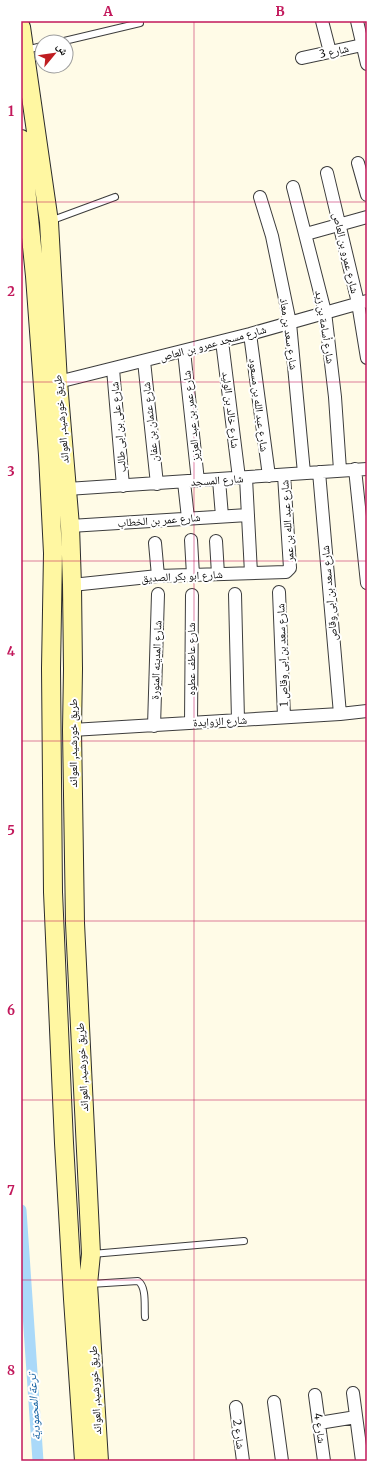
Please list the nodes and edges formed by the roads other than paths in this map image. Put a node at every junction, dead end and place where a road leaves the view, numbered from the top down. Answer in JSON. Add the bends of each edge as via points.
{"nodes":[{"id":1,"x":322,"y":21,"type":"edge"},
{"id":2,"x":357,"y":21,"type":"edge"},
{"id":3,"x":140,"y":24,"type":"dead end"},
{"id":4,"x":21,"y":27,"type":"edge"},
{"id":5,"x":74,"y":39,"type":"edge"},
{"id":6,"x":365,"y":45,"type":"edge"},
{"id":7,"x":34,"y":48,"type":"edge"},
{"id":8,"x":25,"y":50,"type":"junction"},
{"id":9,"x":330,"y":52,"type":"junction"},
{"id":10,"x":302,"y":58,"type":"dead end"},
{"id":11,"x":367,"y":64,"type":"edge"},
{"id":12,"x":21,"y":139,"type":"edge"},
{"id":13,"x":358,"y":163,"type":"dead end"},
{"id":14,"x":327,"y":173,"type":"dead end"},
{"id":15,"x":293,"y":187,"type":"dead end"},
{"id":16,"x":367,"y":195,"type":"edge"},
{"id":17,"x":115,"y":197,"type":"dead end"},
{"id":18,"x":260,"y":197,"type":"dead end"},
{"id":19,"x":367,"y":217,"type":"edge"},
{"id":20,"x":49,"y":222,"type":"junction"},
{"id":21,"x":340,"y":225,"type":"junction"},
{"id":22,"x":306,"y":234,"type":"junction"},
{"id":23,"x":21,"y":257,"type":"edge"},
{"id":24,"x":35,"y":276,"type":"junction"},
{"id":25,"x":363,"y":302,"type":"edge"},
{"id":26,"x":325,"y":312,"type":"junction"},
{"id":27,"x":290,"y":323,"type":"junction"},
{"id":28,"x":250,"y":334,"type":"junction"},
{"id":29,"x":222,"y":341,"type":"junction"},
{"id":30,"x":184,"y":350,"type":"junction"},
{"id":31,"x":367,"y":358,"type":"edge"},
{"id":32,"x":144,"y":361,"type":"junction"},
{"id":33,"x":113,"y":369,"type":"junction"},
{"id":34,"x":58,"y":382,"type":"junction"},
{"id":35,"x":361,"y":469,"type":"edge"},
{"id":36,"x":340,"y":470,"type":"junction"},
{"id":37,"x":319,"y":472,"type":"junction"},
{"id":38,"x":304,"y":473,"type":"junction"},
{"id":39,"x":284,"y":475,"type":"junction"},
{"id":40,"x":269,"y":476,"type":"junction"},
{"id":41,"x":243,"y":478,"type":"junction"},
{"id":42,"x":219,"y":480,"type":"junction"},
{"id":43,"x":198,"y":481,"type":"junction"},
{"id":44,"x":184,"y":482,"type":"junction"},
{"id":45,"x":157,"y":484,"type":"junction"},
{"id":46,"x":123,"y":486,"type":"junction"},
{"id":47,"x":67,"y":489,"type":"junction"},
{"id":48,"x":248,"y":515,"type":"junction"},
{"id":49,"x":222,"y":516,"type":"junction"},
{"id":50,"x":188,"y":518,"type":"junction"},
{"id":51,"x":70,"y":526,"type":"junction"},
{"id":52,"x":191,"y":540,"type":"dead end"},
{"id":53,"x":216,"y":541,"type":"dead end"},
{"id":54,"x":155,"y":543,"type":"dead end"},
{"id":55,"x":52,"y":553,"type":"junction"},
{"id":56,"x":290,"y":568,"type":"joint"},
{"id":57,"x":251,"y":573,"type":"junction"},
{"id":58,"x":218,"y":574,"type":"junction"},
{"id":59,"x":193,"y":575,"type":"junction"},
{"id":60,"x":158,"y":576,"type":"junction"},
{"id":61,"x":367,"y":583,"type":"edge"},
{"id":62,"x":72,"y":584,"type":"junction"},
{"id":63,"x":279,"y":592,"type":"dead end"},
{"id":64,"x":158,"y":594,"type":"dead end"},
{"id":65,"x":235,"y":594,"type":"dead end"},
{"id":66,"x":192,"y":595,"type":"dead end"},
{"id":67,"x":73,"y":621,"type":"junction"},
{"id":68,"x":367,"y":711,"type":"edge"},
{"id":69,"x":340,"y":714,"type":"junction"},
{"id":70,"x":284,"y":717,"type":"junction"},
{"id":71,"x":238,"y":720,"type":"junction"},
{"id":72,"x":191,"y":723,"type":"junction"},
{"id":73,"x":154,"y":726,"type":"junction"},
{"id":74,"x":72,"y":730,"type":"junction"},
{"id":75,"x":244,"y":1240,"type":"dead end"},
{"id":76,"x":91,"y":1254,"type":"junction"},
{"id":77,"x":88,"y":1284,"type":"junction"},
{"id":78,"x":145,"y":1318,"type":"dead end"},
{"id":79,"x":353,"y":1393,"type":"dead end"},
{"id":80,"x":315,"y":1395,"type":"dead end"},
{"id":81,"x":274,"y":1402,"type":"dead end"},
{"id":82,"x":236,"y":1407,"type":"dead end"},
{"id":83,"x":356,"y":1418,"type":"junction"},
{"id":84,"x":319,"y":1423,"type":"junction"},
{"id":85,"x":84,"y":1461,"type":"edge"},
{"id":86,"x":99,"y":1461,"type":"edge"},
{"id":87,"x":243,"y":1461,"type":"edge"},
{"id":88,"x":282,"y":1461,"type":"edge"},
{"id":89,"x":324,"y":1461,"type":"edge"},
{"id":90,"x":362,"y":1461,"type":"edge"}],
"edges":[{"from":1,"to":9,"type":"street"},
{"from":2,"to":6,"type":"street"},
{"from":3,"to":5,"type":"lane"},
{"from":4,"to":8,"type":"main road","name":"طريق خورشيد, العوائد"},
{"from":6,"to":9,"type":"street","name":"شارع 3"},
{"from":6,"to":11,"type":"street"},
{"from":7,"to":8,"type":"lane"},
{"from":8,"to":20,"type":"main road","name":"طريق خورشيد, العوائد"},
{"from":9,"to":10,"type":"street","name":"شارع 3"},
{"from":12,"to":24,"type":"main road","name":"طريق خورشيد, العوائد"},
{"from":13,"to":16,"type":"street"},
{"from":14,"to":21,"type":"street","name":"شارع عمرو بن العاص"},
{"from":15,"to":22,"type":"street","name":"شارع أسامة بن زيد"},
{"from":17,"to":20,"type":"lane"},
{"from":18,"to":27,"type":"street","name":"شارع سعد بن معاذ"},
{"from":19,"to":21,"type":"street"},
{"from":20,"to":34,"type":"main road","name":"طريق خورشيد, العوائد"},
{"from":21,"to":22,"type":"street"},
{"from":21,"to":25,"type":"street","name":"شارع عمرو بن العاص"},
{"from":22,"to":26,"type":"street","name":"شارع أسامة بن زيد"},
{"from":23,"to":24,"type":"main road"},
{"from":24,"to":55,"type":"main road","name":"طريق خورشيد, العوائد","via":[[48,455]]},
{"from":25,"to":26,"type":"street","name":"شارع مسجد عمرو بن العاص"},
{"from":25,"to":31,"type":"street","name":"شارع عمرو بن العاص"},
{"from":26,"to":27,"type":"street","name":"شارع مسجد عمرو بن العاص"},
{"from":26,"to":36,"type":"street","name":"شارع أسامة بن زيد"},
{"from":27,"to":28,"type":"street","name":"شارع مسجد عمرو بن العاص"},
{"from":27,"to":38,"type":"street","name":"شارع سعد بن معاذ"},
{"from":28,"to":29,"type":"street","name":"شارع مسجد عمرو بن العاص"},
{"from":28,"to":40,"type":"street","name":"شارع عبد الله بن مسعود"},
{"from":29,"to":30,"type":"street","name":"شارع مسجد عمرو بن العاص"},
{"from":29,"to":41,"type":"street","name":"شارع خالد بن الوليد"},
{"from":30,"to":32,"type":"street","name":"شارع مسجد عمرو بن العاص"},
{"from":30,"to":43,"type":"street","name":"شارع عمر بن عبد العزيز"},
{"from":32,"to":33,"type":"street","name":"شارع مسجد عمرو بن العاص"},
{"from":32,"to":45,"type":"street","name":"شارع عثمان بن عفان"},
{"from":33,"to":34,"type":"street","name":"شارع مسجد عمرو بن العاص"},
{"from":33,"to":46,"type":"street","name":"شارع على بن ابى طالب"},
{"from":34,"to":47,"type":"main road","name":"طريق خورشيد, العوائد"},
{"from":35,"to":36,"type":"street","name":"شارع المسجد"},
{"from":35,"to":61,"type":"street"},
{"from":36,"to":37,"type":"street","name":"شارع المسجد"},
{"from":37,"to":38,"type":"street","name":"شارع المسجد"},
{"from":37,"to":69,"type":"street","name":"شارع سعد بن ابى وقاص"},
{"from":38,"to":39,"type":"street","name":"شارع المسجد"},
{"from":39,"to":40,"type":"street","name":"شارع المسجد"},
{"from":39,"to":56,"type":"street","name":"شارع عبد الله بن عمر"},
{"from":40,"to":41,"type":"street","name":"شارع المسجد"},
{"from":41,"to":42,"type":"street","name":"شارع المسجد"},
{"from":41,"to":48,"type":"street","name":"شارع خالد بن الوليد"},
{"from":42,"to":43,"type":"street","name":"شارع المسجد"},
{"from":42,"to":49,"type":"street"},
{"from":43,"to":44,"type":"street","name":"شارع المسجد"},
{"from":44,"to":45,"type":"street","name":"شارع المسجد"},
{"from":44,"to":50,"type":"street"},
{"from":45,"to":46,"type":"street","name":"شارع المسجد"},
{"from":46,"to":47,"type":"street","name":"شارع المسجد"},
{"from":47,"to":51,"type":"main road","name":"طريق خورشيد, العوائد"},
{"from":48,"to":49,"type":"street","name":"شارع عمر بن الخطاب"},
{"from":48,"to":57,"type":"street","name":"شارع خالد بن الوليد"},
{"from":49,"to":50,"type":"street","name":"شارع عمر بن الخطاب"},
{"from":50,"to":51,"type":"street","name":"شارع عمر بن الخطاب"},
{"from":51,"to":62,"type":"main road","name":"طريق خورشيد, العوائد"},
{"from":52,"to":59,"type":"street"},
{"from":53,"to":58,"type":"street"},
{"from":54,"to":60,"type":"street"},
{"from":55,"to":67,"type":"main road"},
{"from":55,"to":85,"type":"main road","name":"طريق خورشيد, العوائد","via":[[53,892],[64,1143]]},
{"from":56,"to":57,"type":"street","name":"شارع ابو بكر الصديق","via":[[286,572]]},
{"from":57,"to":58,"type":"street","name":"شارع ابو بكر الصديق"},
{"from":58,"to":59,"type":"street","name":"شارع ابو بكر الصديق"},
{"from":59,"to":60,"type":"street","name":"شارع ابو بكر الصديق"},
{"from":60,"to":62,"type":"street","name":"شارع ابو بكر الصديق"},
{"from":62,"to":67,"type":"main road","name":"طريق خورشيد, العوائد"},
{"from":63,"to":70,"type":"street","name":"شارع سعد بن ابى وقاص 1"},
{"from":64,"to":73,"type":"street","name":"شارع المدينه المنورة"},
{"from":65,"to":71,"type":"street"},
{"from":66,"to":72,"type":"street","name":"شارع عاطف عطوه"},
{"from":67,"to":74,"type":"main road","name":"طريق خورشيد, العوائد"},
{"from":68,"to":69,"type":"street","name":"شارع الزوايدة"},
{"from":69,"to":70,"type":"street","name":"شارع الزوايدة"},
{"from":70,"to":71,"type":"street","name":"شارع الزوايدة"},
{"from":71,"to":72,"type":"street","name":"شارع الزوايدة"},
{"from":72,"to":73,"type":"street","name":"شارع الزوايدة"},
{"from":73,"to":74,"type":"street","name":"شارع الزوايدة"},
{"from":74,"to":76,"type":"main road","name":"طريق خورشيد, العوائد","via":[[75,924]]},
{"from":75,"to":76,"type":"lane"},
{"from":76,"to":77,"type":"main road","name":"طريق خورشيد, العوائد"},
{"from":77,"to":78,"type":"lane","via":[[140,1282],[143,1287]]},
{"from":77,"to":86,"type":"main road","name":"طريق خورشيد, العوائد"},
{"from":79,"to":83,"type":"street"},
{"from":80,"to":84,"type":"street","name":"شارع 4"},
{"from":81,"to":88,"type":"street"},
{"from":82,"to":87,"type":"street","name":"شارع 2"},
{"from":83,"to":84,"type":"street"},
{"from":83,"to":90,"type":"street"},
{"from":84,"to":89,"type":"street","name":"شارع 4"}]}
